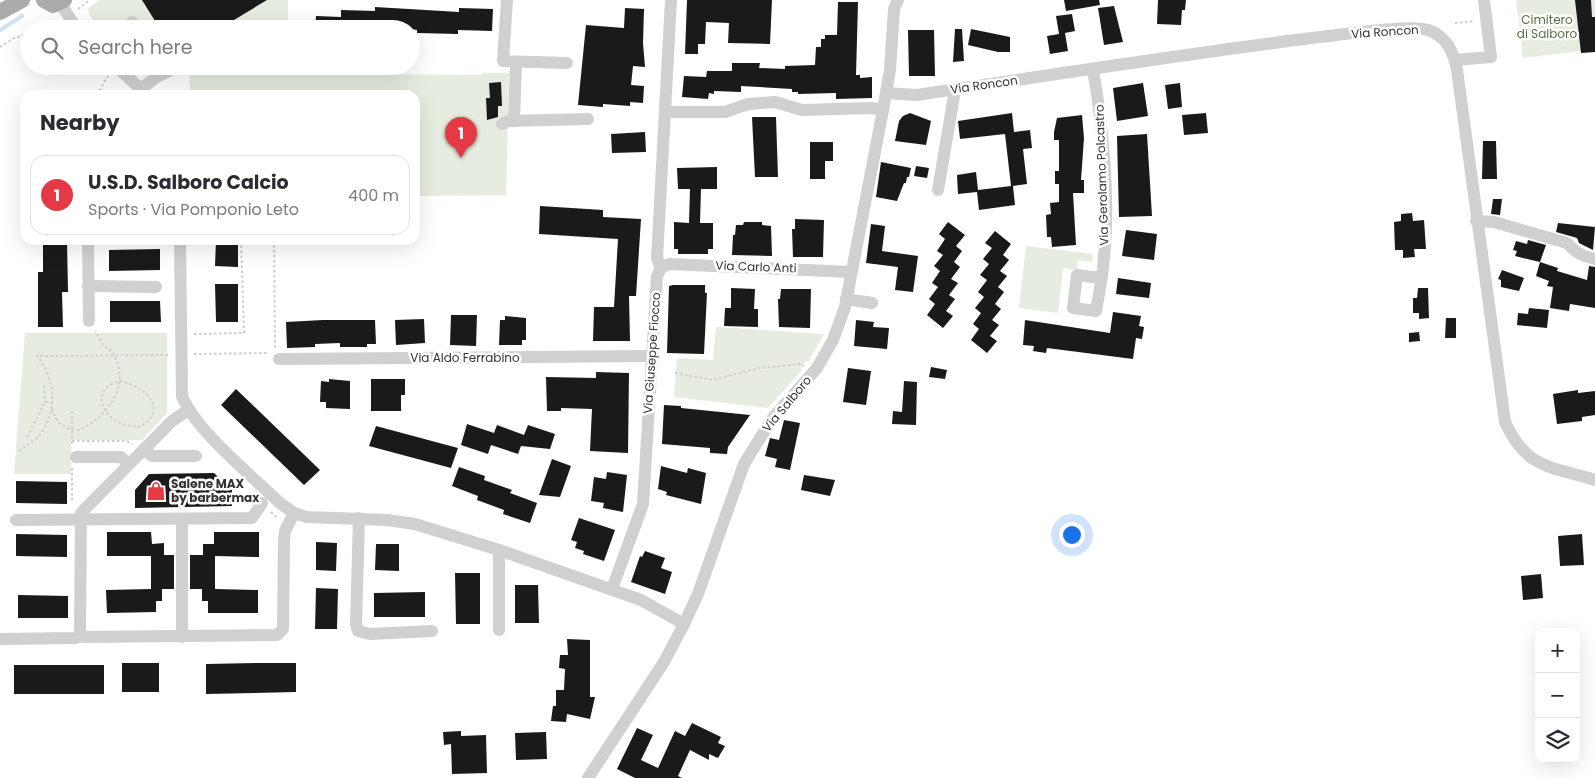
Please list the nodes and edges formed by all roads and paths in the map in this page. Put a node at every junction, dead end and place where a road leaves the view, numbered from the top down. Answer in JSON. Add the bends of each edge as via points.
{"nodes":[{"id":1,"x":22,"y":0,"type":"edge"},
{"id":2,"x":44,"y":0,"type":"edge"},
{"id":3,"x":90,"y":0,"type":"edge"},
{"id":4,"x":507,"y":0,"type":"edge"},
{"id":5,"x":671,"y":0,"type":"edge"},
{"id":6,"x":1484,"y":0,"type":"edge"},
{"id":7,"x":62,"y":2,"type":"edge"},
{"id":8,"x":894,"y":3,"type":"edge"},
{"id":9,"x":77,"y":11,"type":"dead end"},
{"id":10,"x":0,"y":12,"type":"edge"},
{"id":11,"x":72,"y":20,"type":"edge"},
{"id":12,"x":1486,"y":20,"type":"junction"},
{"id":13,"x":1454,"y":23,"type":"dead end"},
{"id":14,"x":20,"y":36,"type":"edge"},
{"id":15,"x":0,"y":47,"type":"edge"},
{"id":16,"x":1455,"y":60,"type":"junction"},
{"id":17,"x":516,"y":62,"type":"junction"},
{"id":18,"x":567,"y":64,"type":"dead end"},
{"id":19,"x":1093,"y":69,"type":"junction"},
{"id":20,"x":108,"y":75,"type":"edge"},
{"id":21,"x":120,"y":75,"type":"edge"},
{"id":22,"x":164,"y":75,"type":"edge"},
{"id":23,"x":99,"y":90,"type":"edge"},
{"id":24,"x":141,"y":90,"type":"edge"},
{"id":25,"x":146,"y":90,"type":"edge"},
{"id":26,"x":955,"y":90,"type":"junction"},
{"id":27,"x":886,"y":92,"type":"junction"},
{"id":28,"x":883,"y":110,"type":"junction"},
{"id":29,"x":665,"y":112,"type":"junction"},
{"id":30,"x":588,"y":119,"type":"dead end"},
{"id":31,"x":938,"y":190,"type":"dead end"},
{"id":32,"x":1476,"y":222,"type":"junction"},
{"id":33,"x":88,"y":245,"type":"edge"},
{"id":34,"x":180,"y":245,"type":"edge"},
{"id":35,"x":241,"y":245,"type":"edge"},
{"id":36,"x":274,"y":245,"type":"edge"},
{"id":37,"x":1595,"y":258,"type":"edge"},
{"id":38,"x":661,"y":268,"type":"junction"},
{"id":39,"x":852,"y":272,"type":"junction"},
{"id":40,"x":1101,"y":278,"type":"junction"},
{"id":41,"x":88,"y":286,"type":"junction"},
{"id":42,"x":156,"y":286,"type":"dead end"},
{"id":43,"x":846,"y":299,"type":"junction"},
{"id":44,"x":872,"y":303,"type":"dead end"},
{"id":45,"x":89,"y":321,"type":"joint"},
{"id":46,"x":181,"y":334,"type":"junction"},
{"id":47,"x":115,"y":355,"type":"junction"},
{"id":48,"x":176,"y":355,"type":"junction"},
{"id":49,"x":277,"y":356,"type":"junction"},
{"id":50,"x":651,"y":356,"type":"junction"},
{"id":51,"x":803,"y":365,"type":"dead end"},
{"id":52,"x":674,"y":373,"type":"dead end"},
{"id":53,"x":120,"y":381,"type":"junction"},
{"id":54,"x":44,"y":386,"type":"dead end"},
{"id":55,"x":45,"y":402,"type":"junction"},
{"id":56,"x":52,"y":402,"type":"junction"},
{"id":57,"x":52,"y":407,"type":"junction"},
{"id":58,"x":188,"y":410,"type":"junction"},
{"id":59,"x":72,"y":411,"type":"dead end"},
{"id":60,"x":106,"y":411,"type":"junction"},
{"id":61,"x":72,"y":430,"type":"junction"},
{"id":62,"x":27,"y":437,"type":"dead end"},
{"id":63,"x":72,"y":441,"type":"junction"},
{"id":64,"x":140,"y":448,"type":"junction"},
{"id":65,"x":19,"y":451,"type":"dead end"},
{"id":66,"x":196,"y":456,"type":"dead end"},
{"id":67,"x":74,"y":458,"type":"junction"},
{"id":68,"x":128,"y":464,"type":"junction"},
{"id":69,"x":1595,"y":480,"type":"edge"},
{"id":70,"x":262,"y":503,"type":"joint"},
{"id":71,"x":291,"y":518,"type":"junction"},
{"id":72,"x":359,"y":518,"type":"junction"},
{"id":73,"x":182,"y":519,"type":"junction"},
{"id":74,"x":16,"y":520,"type":"dead end"},
{"id":75,"x":76,"y":521,"type":"junction"},
{"id":76,"x":499,"y":550,"type":"junction"},
{"id":77,"x":612,"y":589,"type":"junction"},
{"id":78,"x":684,"y":624,"type":"junction"},
{"id":79,"x":499,"y":630,"type":"dead end"},
{"id":80,"x":432,"y":631,"type":"dead end"},
{"id":81,"x":82,"y":636,"type":"junction"},
{"id":82,"x":182,"y":637,"type":"junction"},
{"id":83,"x":0,"y":639,"type":"edge"},
{"id":84,"x":588,"y":778,"type":"edge"}],
"edges":[{"from":1,"to":10,"type":"main road"},
{"from":2,"to":7,"type":"main road","via":[[53,5]]},
{"from":3,"to":9,"type":"path"},
{"from":4,"to":17,"type":"street","via":[[503,61]]},
{"from":5,"to":29,"type":"street","name":"Via Giuseppe Fiocco"},
{"from":6,"to":12,"type":"street"},
{"from":7,"to":11,"type":"street"},
{"from":8,"to":27,"type":"street","name":"Via Salboro"},
{"from":12,"to":13,"type":"path"},
{"from":12,"to":16,"type":"street","via":[[1491,57]]},
{"from":14,"to":15,"type":"path"},
{"from":16,"to":19,"type":"street","name":"Via Roncon","via":[[1444,39],[1426,29],[1411,28],[1232,48]]},
{"from":16,"to":32,"type":"street","name":"Via Roncon"},
{"from":17,"to":18,"type":"street"},
{"from":17,"to":30,"type":"street","via":[[508,122]]},
{"from":19,"to":26,"type":"street","name":"Via Roncon"},
{"from":19,"to":40,"type":"street","name":"Via Gerolamo Polcastro","via":[[1102,116],[1106,224]]},
{"from":20,"to":23,"type":"path"},
{"from":21,"to":24,"type":"street"},
{"from":22,"to":25,"type":"street"},
{"from":26,"to":27,"type":"street","name":"Via Roncon","via":[[908,96]]},
{"from":26,"to":31,"type":"street"},
{"from":27,"to":28,"type":"street","name":"Via Salboro"},
{"from":28,"to":29,"type":"street","via":[[802,110],[775,102],[748,104],[725,112]]},
{"from":28,"to":39,"type":"street","name":"Via Salboro"},
{"from":29,"to":38,"type":"street","name":"Via Giuseppe Fiocco","via":[[657,258]]},
{"from":32,"to":37,"type":"street","via":[[1494,222],[1567,243],[1579,254]]},
{"from":32,"to":69,"type":"street","name":"Via Roncon","via":[[1505,422],[1524,452],[1537,462]]},
{"from":33,"to":41,"type":"street"},
{"from":34,"to":46,"type":"street"},
{"from":35,"to":46,"type":"path","via":[[244,333]]},
{"from":36,"to":49,"type":"path"},
{"from":38,"to":39,"type":"street","name":"Via Carlo Anti","via":[[670,264]]},
{"from":38,"to":50,"type":"street","name":"Via Giuseppe Fiocco","via":[[657,276]]},
{"from":39,"to":43,"type":"street","name":"Via Salboro"},
{"from":40,"to":40,"type":"street","name":"Via Gerolamo Polcastro","via":[[1096,311],[1073,308],[1077,275]]},
{"from":41,"to":42,"type":"street"},
{"from":41,"to":45,"type":"street"},
{"from":43,"to":44,"type":"street"},
{"from":43,"to":78,"type":"street","name":"Via Salboro","via":[[826,355],[772,419],[744,464],[698,594]]},
{"from":45,"to":47,"type":"path","via":[[103,346]]},
{"from":46,"to":48,"type":"street"},
{"from":47,"to":48,"type":"path"},
{"from":47,"to":53,"type":"path"},
{"from":47,"to":56,"type":"path","via":[[37,356],[50,378]]},
{"from":48,"to":49,"type":"path"},
{"from":48,"to":58,"type":"street","via":[[182,396]]},
{"from":49,"to":50,"type":"street","name":"Via Aldo Ferrabino"},
{"from":50,"to":77,"type":"street","name":"Via Giuseppe Fiocco","via":[[643,504]]},
{"from":51,"to":52,"type":"path","via":[[759,368],[712,380]]},
{"from":53,"to":60,"type":"path","via":[[114,400]]},
{"from":53,"to":60,"type":"path","via":[[108,384],[102,392]]},
{"from":53,"to":60,"type":"path","via":[[144,390],[152,402],[152,417],[140,427],[117,421]]},
{"from":54,"to":55,"type":"path"},
{"from":55,"to":56,"type":"path"},
{"from":55,"to":62,"type":"path"},
{"from":56,"to":57,"type":"path"},
{"from":57,"to":61,"type":"path","via":[[62,426]]},
{"from":57,"to":65,"type":"path","via":[[43,432]]},
{"from":58,"to":64,"type":"street"},
{"from":58,"to":71,"type":"street"},
{"from":59,"to":61,"type":"path"},
{"from":60,"to":61,"type":"path","via":[[88,425]]},
{"from":61,"to":63,"type":"path"},
{"from":63,"to":64,"type":"path","via":[[127,441]]},
{"from":63,"to":67,"type":"path"},
{"from":64,"to":66,"type":"street","via":[[152,456]]},
{"from":64,"to":68,"type":"street"},
{"from":67,"to":68,"type":"street","via":[[121,457]]},
{"from":67,"to":75,"type":"path"},
{"from":68,"to":75,"type":"street"},
{"from":70,"to":71,"type":"path","via":[[275,518]]},
{"from":70,"to":73,"type":"street","via":[[252,518]]},
{"from":71,"to":72,"type":"street"},
{"from":71,"to":82,"type":"street","via":[[284,541],[284,622],[280,633],[272,637]]},
{"from":72,"to":76,"type":"street","via":[[415,524]]},
{"from":72,"to":80,"type":"street","via":[[358,631],[370,634]]},
{"from":73,"to":75,"type":"street"},
{"from":73,"to":82,"type":"street"},
{"from":74,"to":75,"type":"street"},
{"from":75,"to":81,"type":"street"},
{"from":76,"to":77,"type":"street"},
{"from":76,"to":79,"type":"street"},
{"from":77,"to":78,"type":"street","via":[[641,600]]},
{"from":78,"to":84,"type":"street","name":"Via Salboro","via":[[664,662]]},
{"from":81,"to":82,"type":"street"},
{"from":81,"to":83,"type":"street"}]}
